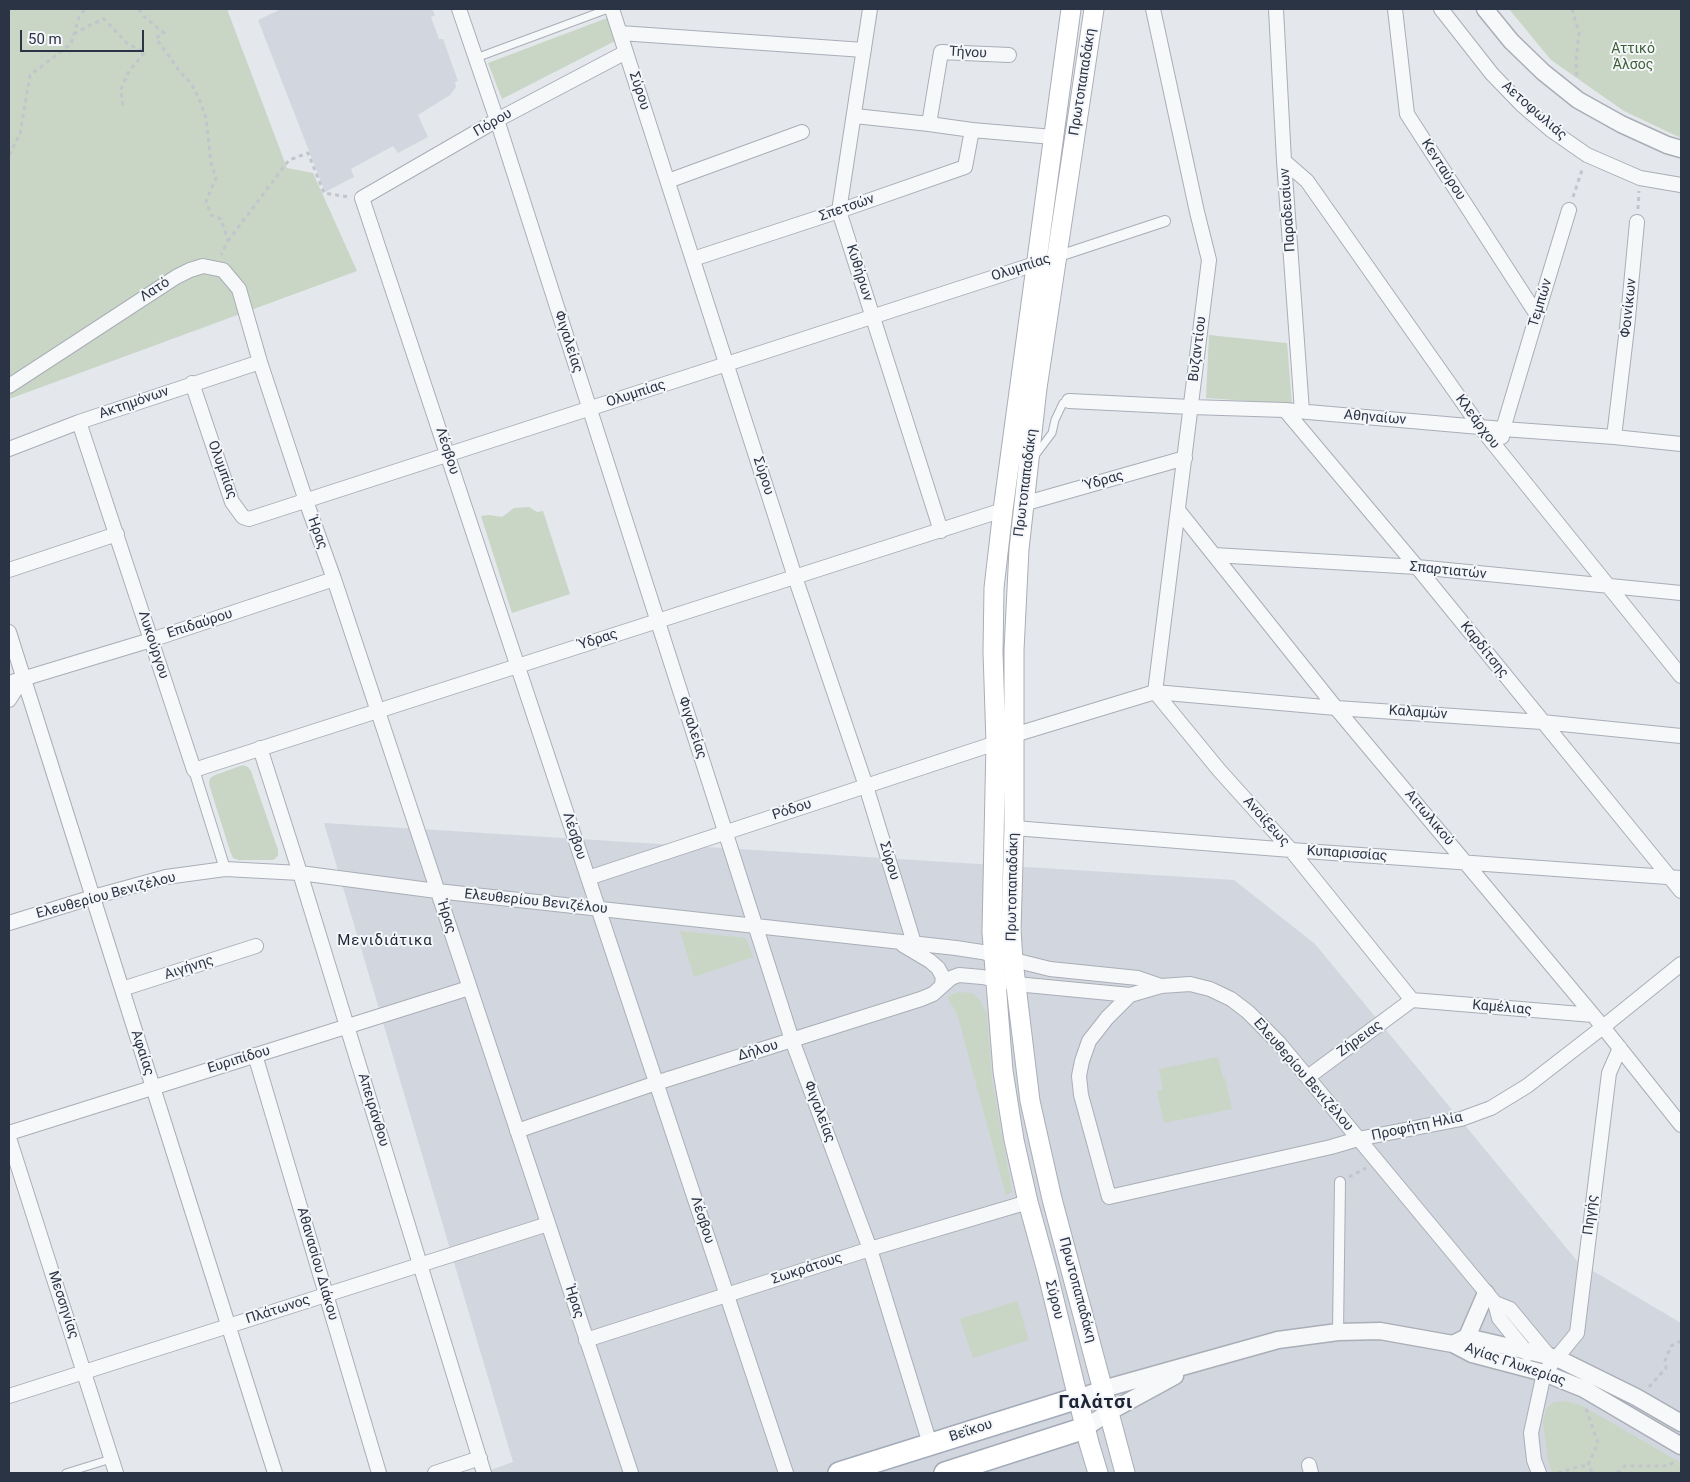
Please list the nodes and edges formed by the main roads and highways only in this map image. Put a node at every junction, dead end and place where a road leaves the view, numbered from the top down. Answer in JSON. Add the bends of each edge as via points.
{"nodes":[{"id":1,"x":1071,"y":9,"type":"edge"},
{"id":2,"x":1094,"y":9,"type":"edge"},
{"id":3,"x":1028,"y":1202,"type":"joint"},
{"id":4,"x":1078,"y":1398,"type":"junction"},
{"id":5,"x":1085,"y":1428,"type":"junction"},
{"id":6,"x":839,"y":1473,"type":"edge"},
{"id":7,"x":945,"y":1473,"type":"edge"},
{"id":8,"x":1098,"y":1473,"type":"edge"},
{"id":9,"x":1125,"y":1473,"type":"edge"}],
"edges":[{"from":1,"to":3,"type":"main road","name":"Πρωτοπαπαδάκη","via":[[994,588],[996,744],[992,932],[1003,1071]]},
{"from":2,"to":9,"type":"main road","name":"Πρωτοπαπαδάκη","via":[[1023,504],[1014,650],[1012,930],[1030,1101],[1052,1199]]},
{"from":3,"to":4,"type":"main road","name":"Σύρου"},
{"from":4,"to":5,"type":"main road"},
{"from":4,"to":6,"type":"main road","name":"Βεΐκου"},
{"from":5,"to":7,"type":"main road"},
{"from":5,"to":8,"type":"main road"}]}
